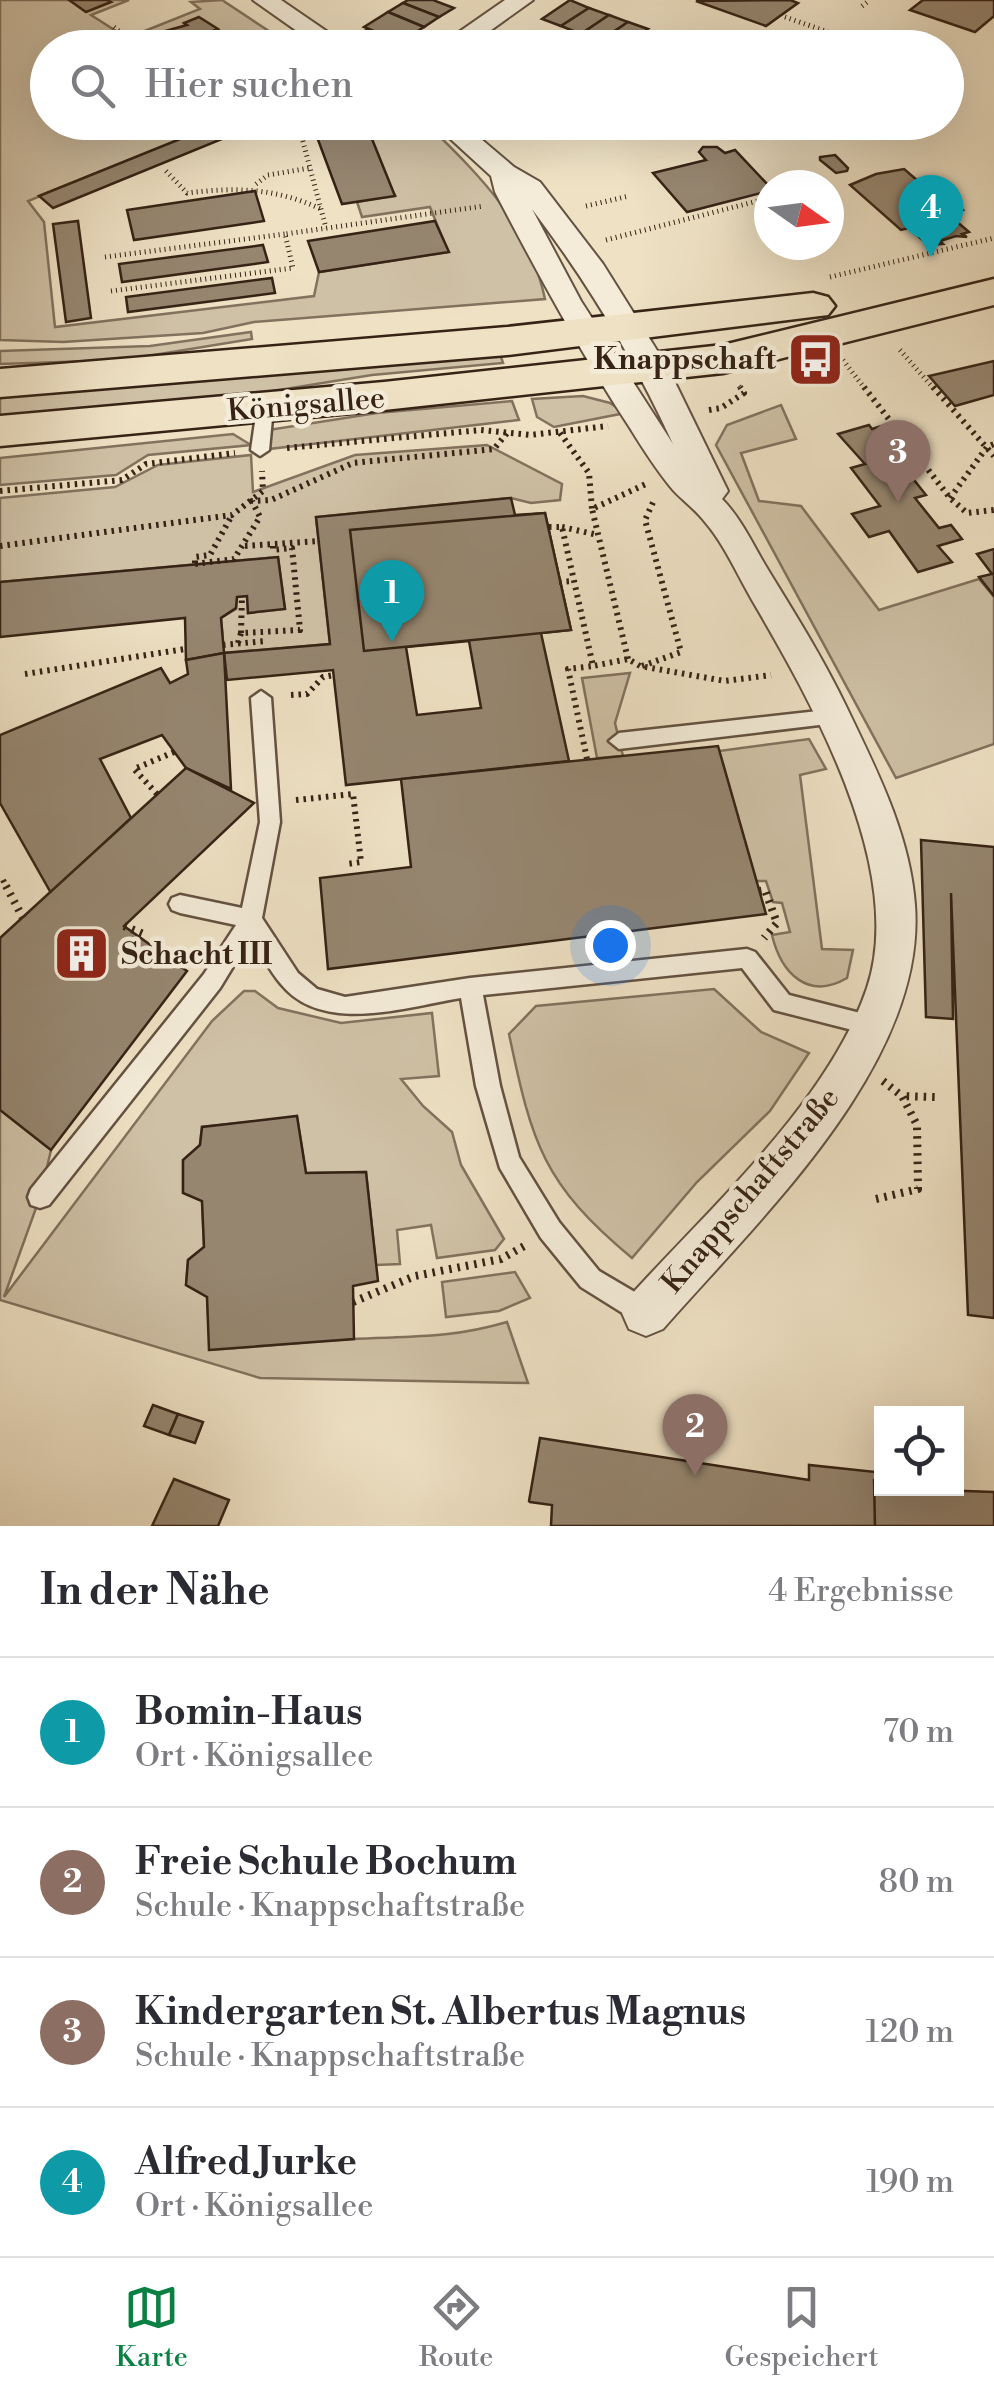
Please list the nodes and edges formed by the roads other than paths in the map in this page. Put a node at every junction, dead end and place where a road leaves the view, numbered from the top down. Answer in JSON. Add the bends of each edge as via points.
{"nodes":[{"id":1,"x":265,"y":0,"type":"edge"},
{"id":2,"x":521,"y":0,"type":"edge"},
{"id":3,"x":311,"y":30,"type":"edge"},
{"id":4,"x":475,"y":30,"type":"edge"},
{"id":5,"x":466,"y":140,"type":"edge"},
{"id":6,"x":504,"y":173,"type":"junction"},
{"id":7,"x":994,"y":264,"type":"edge"},
{"id":8,"x":994,"y":292,"type":"edge"},
{"id":9,"x":609,"y":331,"type":"junction"},
{"id":10,"x":632,"y":370,"type":"junction"},
{"id":11,"x":0,"y":383,"type":"edge"},
{"id":12,"x":0,"y":432,"type":"edge"},
{"id":13,"x":719,"y":516,"type":"junction"},
{"id":14,"x":261,"y":698,"type":"road end"},
{"id":15,"x":836,"y":716,"type":"junction"},
{"id":16,"x":620,"y":741,"type":"dead end"},
{"id":17,"x":180,"y":904,"type":"dead end"},
{"id":18,"x":251,"y":919,"type":"junction"},
{"id":19,"x":470,"y":987,"type":"junction"},
{"id":20,"x":872,"y":1024,"type":"junction"},
{"id":21,"x":40,"y":1196,"type":"dead end"},
{"id":22,"x":646,"y":1313,"type":"joint"}],
"edges":[{"from":1,"to":3,"type":"street"},
{"from":2,"to":4,"type":"street"},
{"from":5,"to":6,"type":"street"},
{"from":6,"to":9,"type":"street","via":[[567,302]]},
{"from":6,"to":9,"type":"street","via":[[530,188],[612,297]]},
{"from":7,"to":9,"type":"main road","name":"Königsallee","via":[[825,304]]},
{"from":8,"to":10,"type":"main road","name":"Königsallee","via":[[724,359]]},
{"from":9,"to":10,"type":"street"},
{"from":9,"to":10,"type":"street"},
{"from":9,"to":11,"type":"main road","name":"Königsallee"},
{"from":10,"to":12,"type":"main road","name":"Königsallee","via":[[262,429]]},
{"from":10,"to":13,"type":"street","name":"Knappschaftstraße","via":[[675,417]]},
{"from":10,"to":13,"type":"street","name":"Knappschaftstraße","via":[[642,423],[682,480]]},
{"from":13,"to":15,"type":"street","name":"Knappschaftstraße"},
{"from":14,"to":18,"type":"lane","via":[[270,822]]},
{"from":15,"to":16,"type":"lane"},
{"from":15,"to":20,"type":"street","name":"Knappschaftstraße","via":[[869,794],[894,905],[888,988]]},
{"from":17,"to":18,"type":"lane"},
{"from":18,"to":19,"type":"lane","via":[[290,980],[310,996],[345,1007]]},
{"from":18,"to":21,"type":"lane","via":[[212,981]]},
{"from":19,"to":20,"type":"lane","via":[[747,958],[782,1003]]},
{"from":19,"to":22,"type":"lane","via":[[508,1160],[550,1230],[590,1279]]},
{"from":20,"to":22,"type":"street","name":"Knappschaftstraße","via":[[842,1083],[798,1142]]}]}
